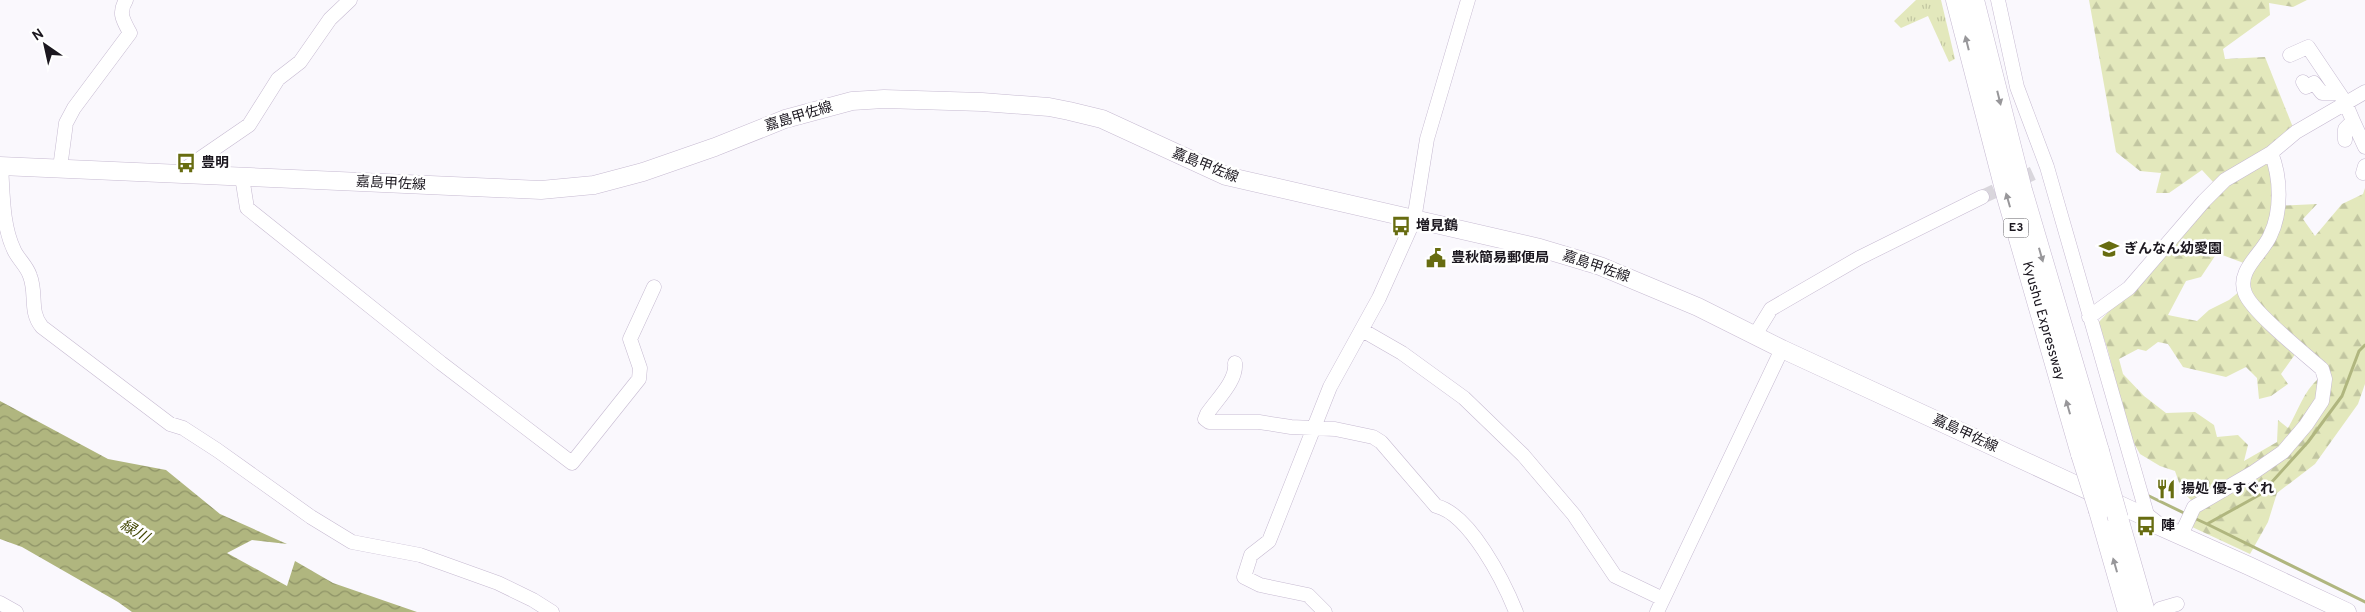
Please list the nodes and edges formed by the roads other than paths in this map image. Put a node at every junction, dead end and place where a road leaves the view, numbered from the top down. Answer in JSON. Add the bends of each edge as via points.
{"nodes":[{"id":1,"x":126,"y":0,"type":"edge"},
{"id":2,"x":350,"y":0,"type":"edge"},
{"id":3,"x":1468,"y":0,"type":"edge"},
{"id":4,"x":1956,"y":0,"type":"edge"},
{"id":5,"x":1974,"y":0,"type":"edge"},
{"id":6,"x":1998,"y":0,"type":"edge"},
{"id":7,"x":2290,"y":55,"type":"dead end"},
{"id":8,"x":2303,"y":82,"type":"dead end"},
{"id":9,"x":2365,"y":92,"type":"edge"},
{"id":10,"x":2342,"y":98,"type":"junction"},
{"id":11,"x":2353,"y":121,"type":"junction"},
{"id":12,"x":2345,"y":140,"type":"dead end"},
{"id":13,"x":2365,"y":147,"type":"edge"},
{"id":14,"x":2271,"y":153,"type":"junction"},
{"id":15,"x":0,"y":166,"type":"edge"},
{"id":16,"x":60,"y":168,"type":"junction"},
{"id":17,"x":179,"y":173,"type":"junction"},
{"id":18,"x":242,"y":177,"type":"junction"},
{"id":19,"x":1982,"y":196,"type":"tunnel mouth"},
{"id":20,"x":1414,"y":220,"type":"junction"},
{"id":21,"x":654,"y":287,"type":"dead end"},
{"id":22,"x":2089,"y":317,"type":"junction"},
{"id":23,"x":1362,"y":330,"type":"junction"},
{"id":24,"x":1755,"y":335,"type":"junction"},
{"id":25,"x":1782,"y":349,"type":"junction"},
{"id":26,"x":1234,"y":362,"type":"dead end"},
{"id":27,"x":1313,"y":427,"type":"junction"},
{"id":28,"x":2090,"y":452,"type":"junction"},
{"id":29,"x":2148,"y":518,"type":"junction"},
{"id":30,"x":2182,"y":531,"type":"junction"},
{"id":31,"x":1663,"y":599,"type":"junction"},
{"id":32,"x":0,"y":603,"type":"edge"},
{"id":33,"x":2177,"y":604,"type":"dead end"},
{"id":34,"x":2152,"y":610,"type":"edge"},
{"id":35,"x":16,"y":612,"type":"edge"},
{"id":36,"x":552,"y":612,"type":"edge"},
{"id":37,"x":1325,"y":612,"type":"edge"},
{"id":38,"x":1516,"y":612,"type":"edge"},
{"id":39,"x":1657,"y":612,"type":"edge"},
{"id":40,"x":2128,"y":612,"type":"edge"},
{"id":41,"x":2347,"y":612,"type":"edge"}],
"edges":[{"from":1,"to":16,"type":"street","via":[[121,16],[130,33],[66,123]]},
{"from":2,"to":17,"type":"street","via":[[330,18],[300,62],[278,79],[249,125]]},
{"from":3,"to":20,"type":"street","via":[[1427,139]]},
{"from":28,"to":4,"type":"highway","name":"Kyushu Expressway","number":"E3","one_way":true,"via":[[2005,188]]},
{"from":5,"to":28,"type":"highway","name":"Kyushu Expressway","number":"E3","one_way":true},
{"from":6,"to":22,"type":"street","via":[[2017,87]]},
{"from":7,"to":10,"type":"street","via":[[2308,47]]},
{"from":8,"to":10,"type":"street","via":[[2306,87],[2314,84],[2322,93]]},
{"from":9,"to":10,"type":"street"},
{"from":10,"to":11,"type":"street"},
{"from":10,"to":14,"type":"street"},
{"from":11,"to":12,"type":"street","via":[[2345,129]]},
{"from":11,"to":13,"type":"street"},
{"from":14,"to":22,"type":"street","via":[[2225,180],[2129,288]]},
{"from":14,"to":30,"type":"street","via":[[2278,190],[2277,213],[2270,236],[2249,265],[2243,280],[2245,293],[2266,318],[2322,368],[2325,379],[2322,402],[2283,452],[2194,507]]},
{"from":15,"to":16,"type":"main road","name":"嘉島甲佐線"},
{"from":15,"to":36,"type":"street","via":[[8,235],[30,275],[36,320],[42,327],[170,424],[183,428],[217,450],[352,542],[420,555],[498,583]]},
{"from":16,"to":17,"type":"main road","name":"嘉島甲佐線"},
{"from":17,"to":18,"type":"main road","name":"嘉島甲佐線"},
{"from":18,"to":20,"type":"main road","name":"嘉島甲佐線","via":[[500,190],[594,185],[644,172],[815,110],[852,101],[923,99],[1049,107],[1102,119],[1226,176]]},
{"from":18,"to":21,"type":"street","via":[[247,208],[572,463],[639,379],[640,368],[630,339]]},
{"from":19,"to":24,"type":"street","via":[[1859,258],[1771,309]]},
{"from":20,"to":23,"type":"street"},
{"from":20,"to":24,"type":"main road","name":"嘉島甲佐線","via":[[1540,248],[1600,266]]},
{"from":22,"to":29,"type":"street"},
{"from":23,"to":27,"type":"street","via":[[1330,387]]},
{"from":23,"to":31,"type":"street","via":[[1417,362],[1464,398],[1524,455],[1574,515],[1615,576]]},
{"from":24,"to":25,"type":"main road","name":"嘉島甲佐線"},
{"from":25,"to":29,"type":"main road","name":"嘉島甲佐線"},
{"from":25,"to":31,"type":"street"},
{"from":26,"to":27,"type":"street","via":[[1236,371],[1207,414],[1209,422]]},
{"from":27,"to":37,"type":"street","via":[[1269,541],[1250,555],[1244,577],[1260,585],[1308,594]]},
{"from":27,"to":38,"type":"street","via":[[1355,432],[1382,442],[1436,506],[1445,508],[1480,544],[1506,587]]},
{"from":28,"to":34,"type":"highway","name":"Kyushu Expressway","number":"E3","bridge":true},
{"from":40,"to":28,"type":"highway","name":"Kyushu Expressway","number":"E3","one_way":true,"bridge":true,"via":[[2099,511]]},
{"from":29,"to":30,"type":"main road","name":"嘉島甲佐線","via":[[2157,525]]},
{"from":30,"to":41,"type":"main road","name":"嘉島甲佐線"},
{"from":31,"to":39,"type":"street"},
{"from":32,"to":35,"type":"street"},
{"from":33,"to":34,"type":"street"}]}
